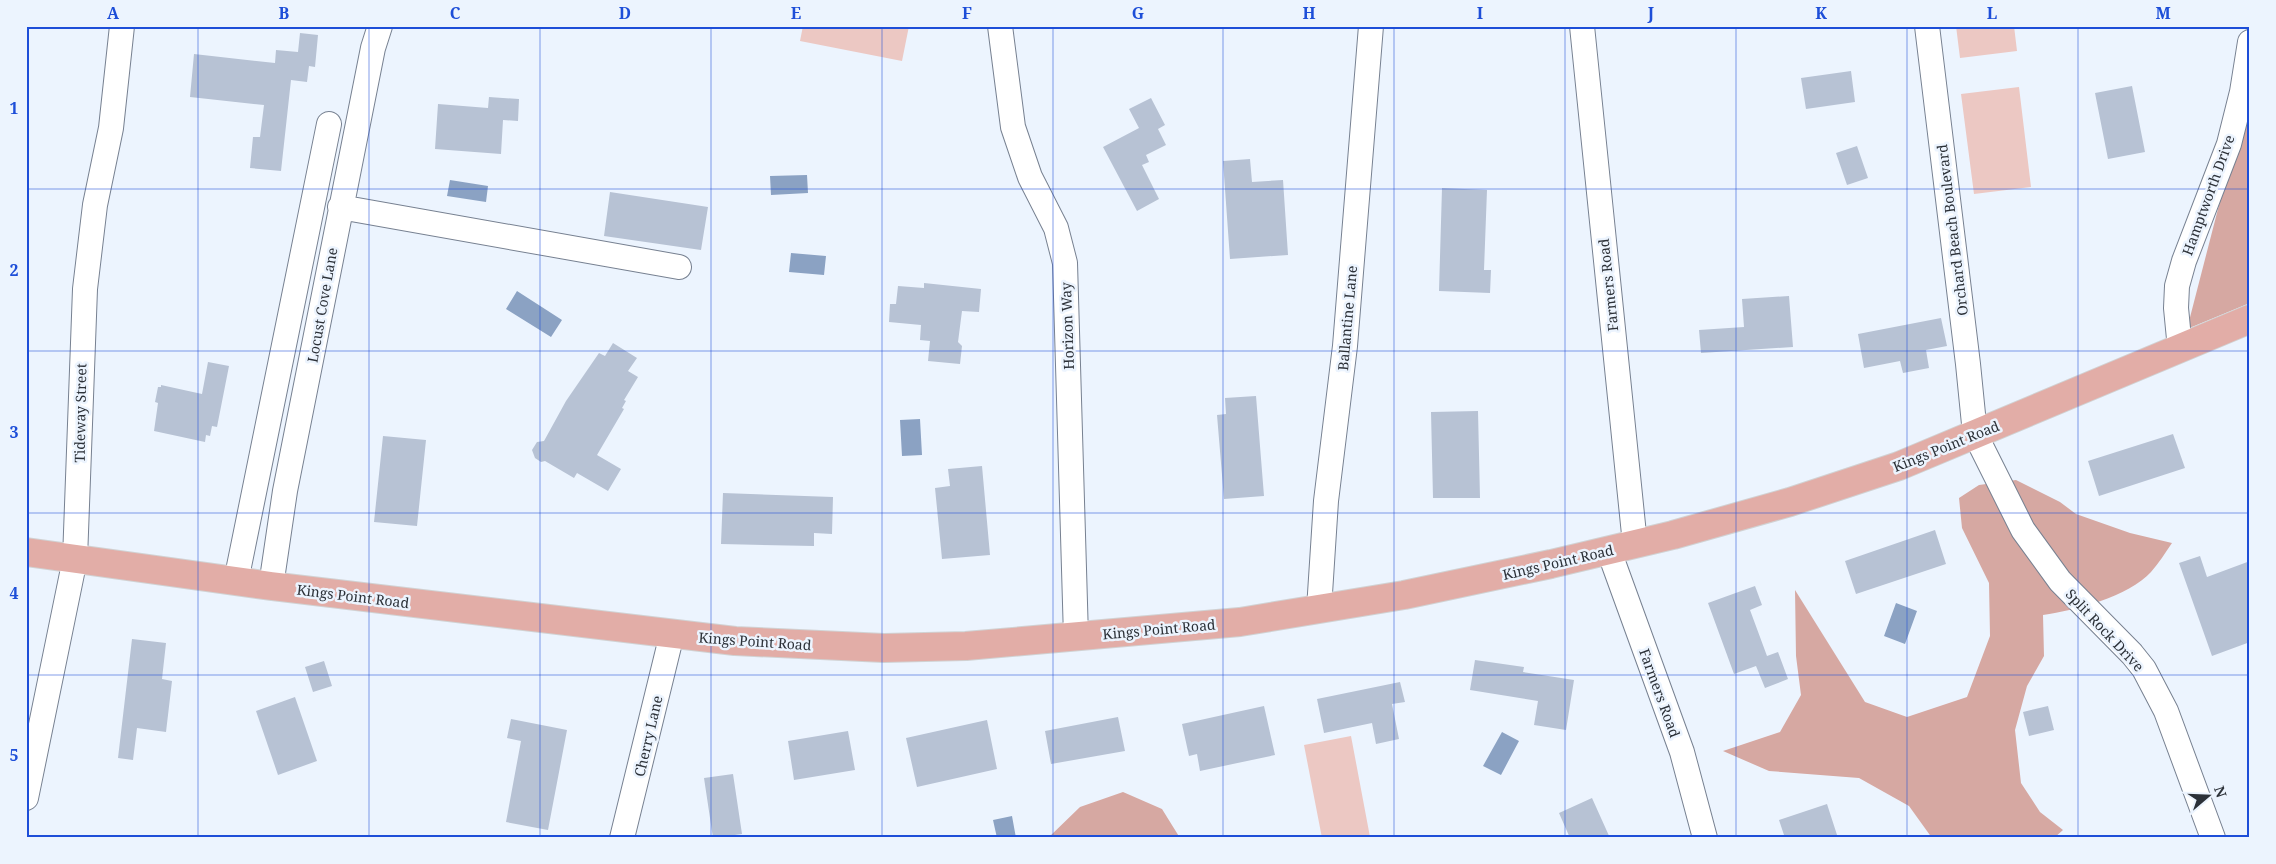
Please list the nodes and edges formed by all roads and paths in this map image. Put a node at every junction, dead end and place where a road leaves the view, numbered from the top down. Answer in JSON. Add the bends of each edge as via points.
{"nodes":[{"id":1,"x":122,"y":26,"type":"edge"},
{"id":2,"x":380,"y":26,"type":"edge"},
{"id":3,"x":1000,"y":26,"type":"edge"},
{"id":4,"x":1370,"y":26,"type":"edge"},
{"id":5,"x":1582,"y":26,"type":"edge"},
{"id":6,"x":1928,"y":26,"type":"edge"},
{"id":7,"x":2250,"y":42,"type":"edge"},
{"id":8,"x":329,"y":124,"type":"dead end"},
{"id":9,"x":340,"y":208,"type":"junction"},
{"id":10,"x":679,"y":267,"type":"dead end"},
{"id":11,"x":2250,"y":319,"type":"edge"},
{"id":12,"x":2180,"y":349,"type":"junction"},
{"id":13,"x":1975,"y":434,"type":"junction"},
{"id":14,"x":1635,"y":544,"type":"junction"},
{"id":15,"x":1609,"y":551,"type":"junction"},
{"id":16,"x":26,"y":552,"type":"edge"},
{"id":17,"x":75,"y":559,"type":"junction"},
{"id":18,"x":236,"y":581,"type":"junction"},
{"id":19,"x":270,"y":586,"type":"junction"},
{"id":20,"x":1319,"y":609,"type":"junction"},
{"id":21,"x":672,"y":634,"type":"junction"},
{"id":22,"x":1076,"y":636,"type":"junction"},
{"id":23,"x":26,"y":798,"type":"edge"},
{"id":24,"x":622,"y":838,"type":"edge"},
{"id":25,"x":1705,"y":838,"type":"edge"},
{"id":26,"x":2213,"y":838,"type":"edge"}],
"edges":[{"from":1,"to":17,"type":"street","name":"Tideway Street","via":[[112,128],[95,205],[85,289]]},
{"from":2,"to":9,"type":"street","name":"Locust Cove Lane"},
{"from":3,"to":22,"type":"street","name":"Horizon Way","via":[[1013,127],[1030,177],[1056,228],[1065,263]]},
{"from":4,"to":20,"type":"street","name":"Ballantine Lane","via":[[1345,346],[1326,501]]},
{"from":5,"to":14,"type":"street","name":"Farmers Road"},
{"from":6,"to":13,"type":"street","name":"Orchard Beach Boulevard"},
{"from":7,"to":12,"type":"street","name":"Hamptworth Drive","via":[[2229,144],[2184,260],[2178,286],[2176,308]]},
{"from":8,"to":18,"type":"street"},
{"from":9,"to":10,"type":"street"},
{"from":9,"to":19,"type":"street","name":"Locust Cove Lane","via":[[285,491]]},
{"from":11,"to":12,"type":"main road","name":"Kings Point Road"},
{"from":12,"to":13,"type":"main road","name":"Kings Point Road"},
{"from":13,"to":14,"type":"main road","name":"Kings Point Road","via":[[1856,481]]},
{"from":13,"to":26,"type":"street","name":"Split Rock Drive","via":[[2023,530],[2060,581],[2144,669],[2166,710]]},
{"from":14,"to":15,"type":"main road","name":"Kings Point Road"},
{"from":15,"to":20,"type":"main road","name":"Kings Point Road","via":[[1413,594]]},
{"from":15,"to":25,"type":"street","name":"Farmers Road","via":[[1682,752]]},
{"from":16,"to":17,"type":"main road","name":"Kings Point Road"},
{"from":17,"to":18,"type":"main road","name":"Kings Point Road"},
{"from":17,"to":23,"type":"street","name":"Tideway Street"},
{"from":18,"to":19,"type":"main road","name":"Kings Point Road"},
{"from":19,"to":21,"type":"main road","name":"Kings Point Road"},
{"from":20,"to":22,"type":"main road","name":"Kings Point Road","via":[[1240,622]]},
{"from":21,"to":22,"type":"main road","name":"Kings Point Road","via":[[735,641],[884,648],[966,646]]},
{"from":21,"to":24,"type":"street","name":"Cherry Lane"}]}
